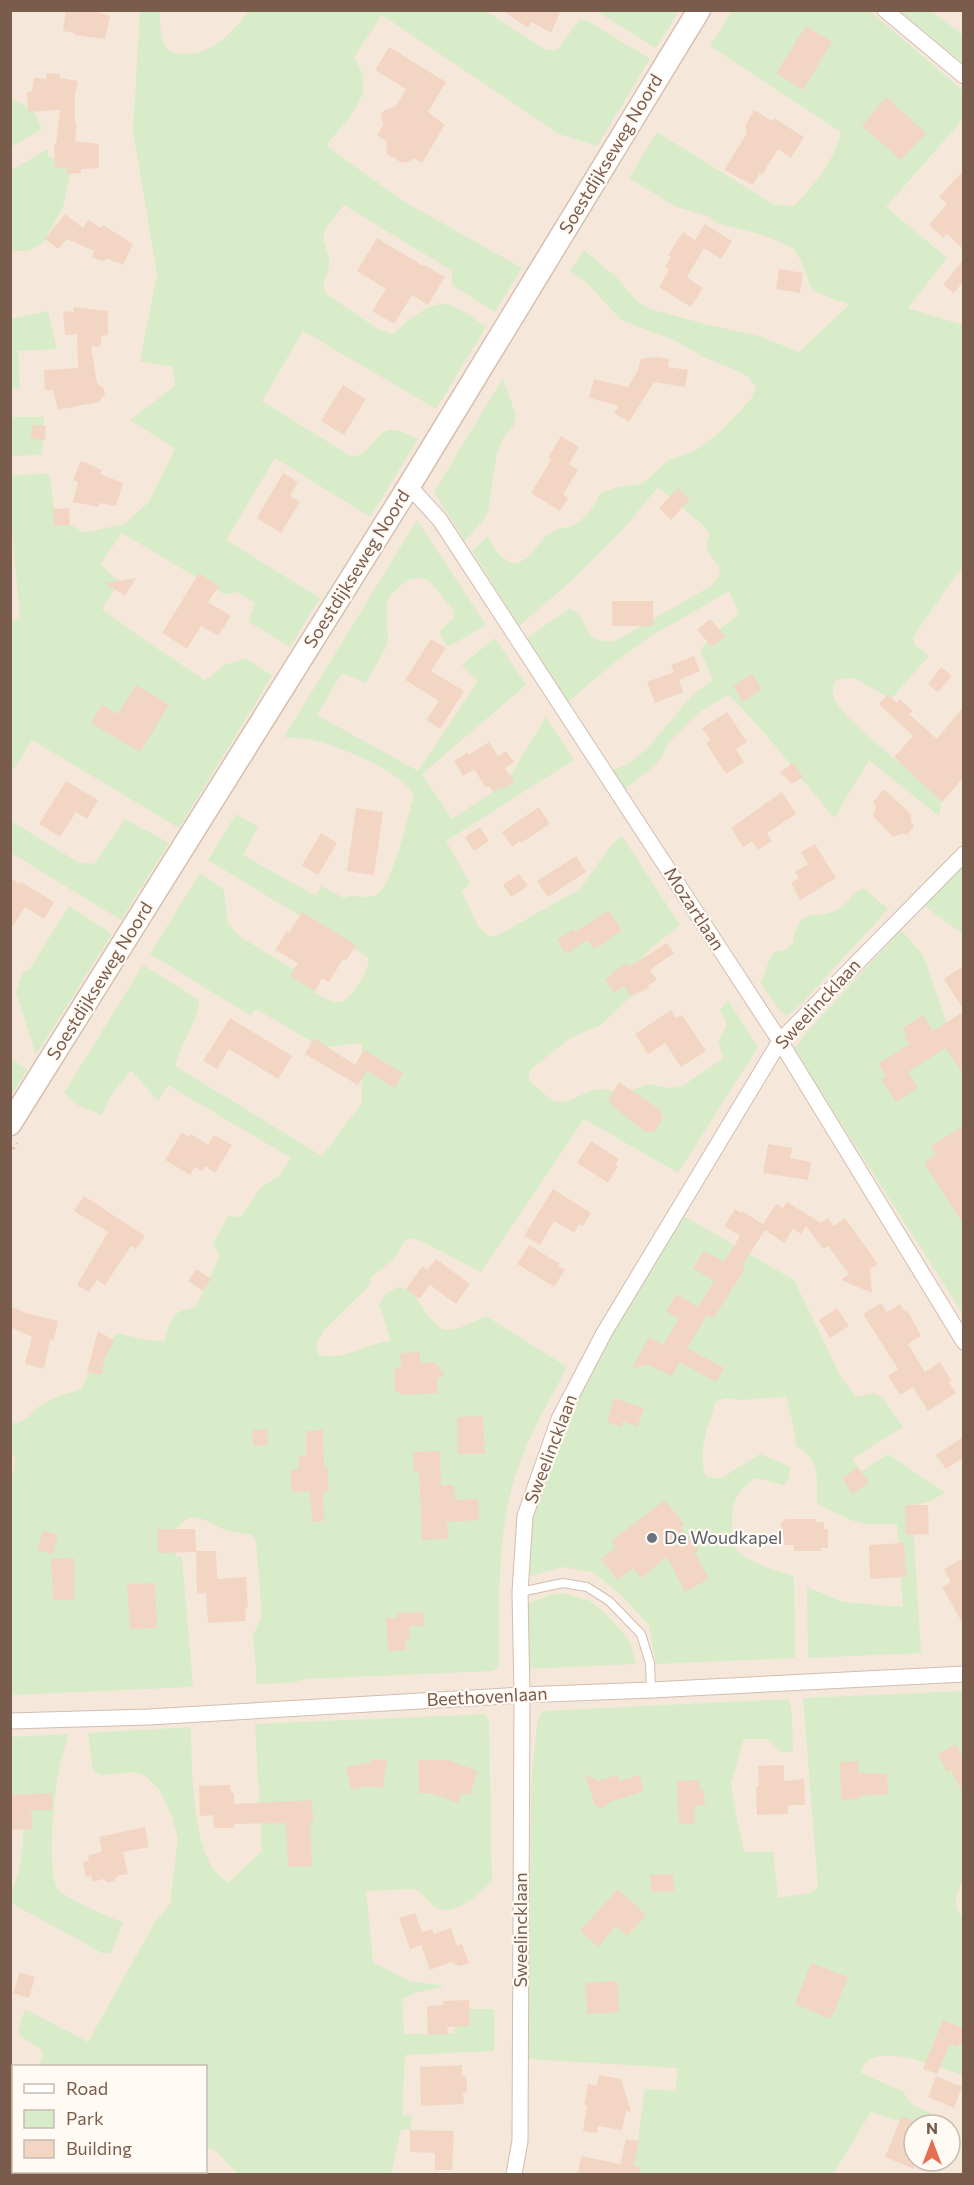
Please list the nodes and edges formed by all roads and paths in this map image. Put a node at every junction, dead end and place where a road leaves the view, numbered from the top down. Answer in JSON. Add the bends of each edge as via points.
{"nodes":[{"id":1,"x":699,"y":10,"type":"edge"},
{"id":2,"x":885,"y":10,"type":"edge"},
{"id":3,"x":963,"y":76,"type":"edge"},
{"id":4,"x":409,"y":486,"type":"junction"},
{"id":5,"x":963,"y":854,"type":"edge"},
{"id":6,"x":780,"y":1041,"type":"junction"},
{"id":7,"x":10,"y":1124,"type":"edge"},
{"id":8,"x":963,"y":1342,"type":"edge"},
{"id":9,"x":520,"y":1592,"type":"junction"},
{"id":10,"x":963,"y":1674,"type":"edge"},
{"id":11,"x":651,"y":1690,"type":"junction"},
{"id":12,"x":522,"y":1695,"type":"junction"},
{"id":13,"x":10,"y":1721,"type":"edge"},
{"id":14,"x":514,"y":2175,"type":"edge"}],
"edges":[{"from":1,"to":4,"type":"main road","name":"Soestdijkseweg Noord"},
{"from":2,"to":3,"type":"street"},
{"from":4,"to":6,"type":"street","name":"Mozartlaan","via":[[440,520]]},
{"from":4,"to":7,"type":"main road","name":"Soestdijkseweg Noord"},
{"from":5,"to":6,"type":"street","name":"Sweelincklaan"},
{"from":6,"to":8,"type":"street","name":"Mozartlaan"},
{"from":6,"to":9,"type":"street","name":"Sweelincklaan","via":[[604,1332],[559,1419],[525,1516]]},
{"from":9,"to":11,"type":"lane","via":[[563,1583],[587,1587],[609,1601],[641,1634],[650,1663]]},
{"from":9,"to":12,"type":"street","name":"Sweelincklaan"},
{"from":10,"to":11,"type":"street","name":"Beethovenlaan"},
{"from":11,"to":12,"type":"street","name":"Beethovenlaan"},
{"from":12,"to":13,"type":"street","name":"Beethovenlaan","via":[[149,1717]]},
{"from":12,"to":14,"type":"street","name":"Sweelincklaan","via":[[520,2141]]}]}
